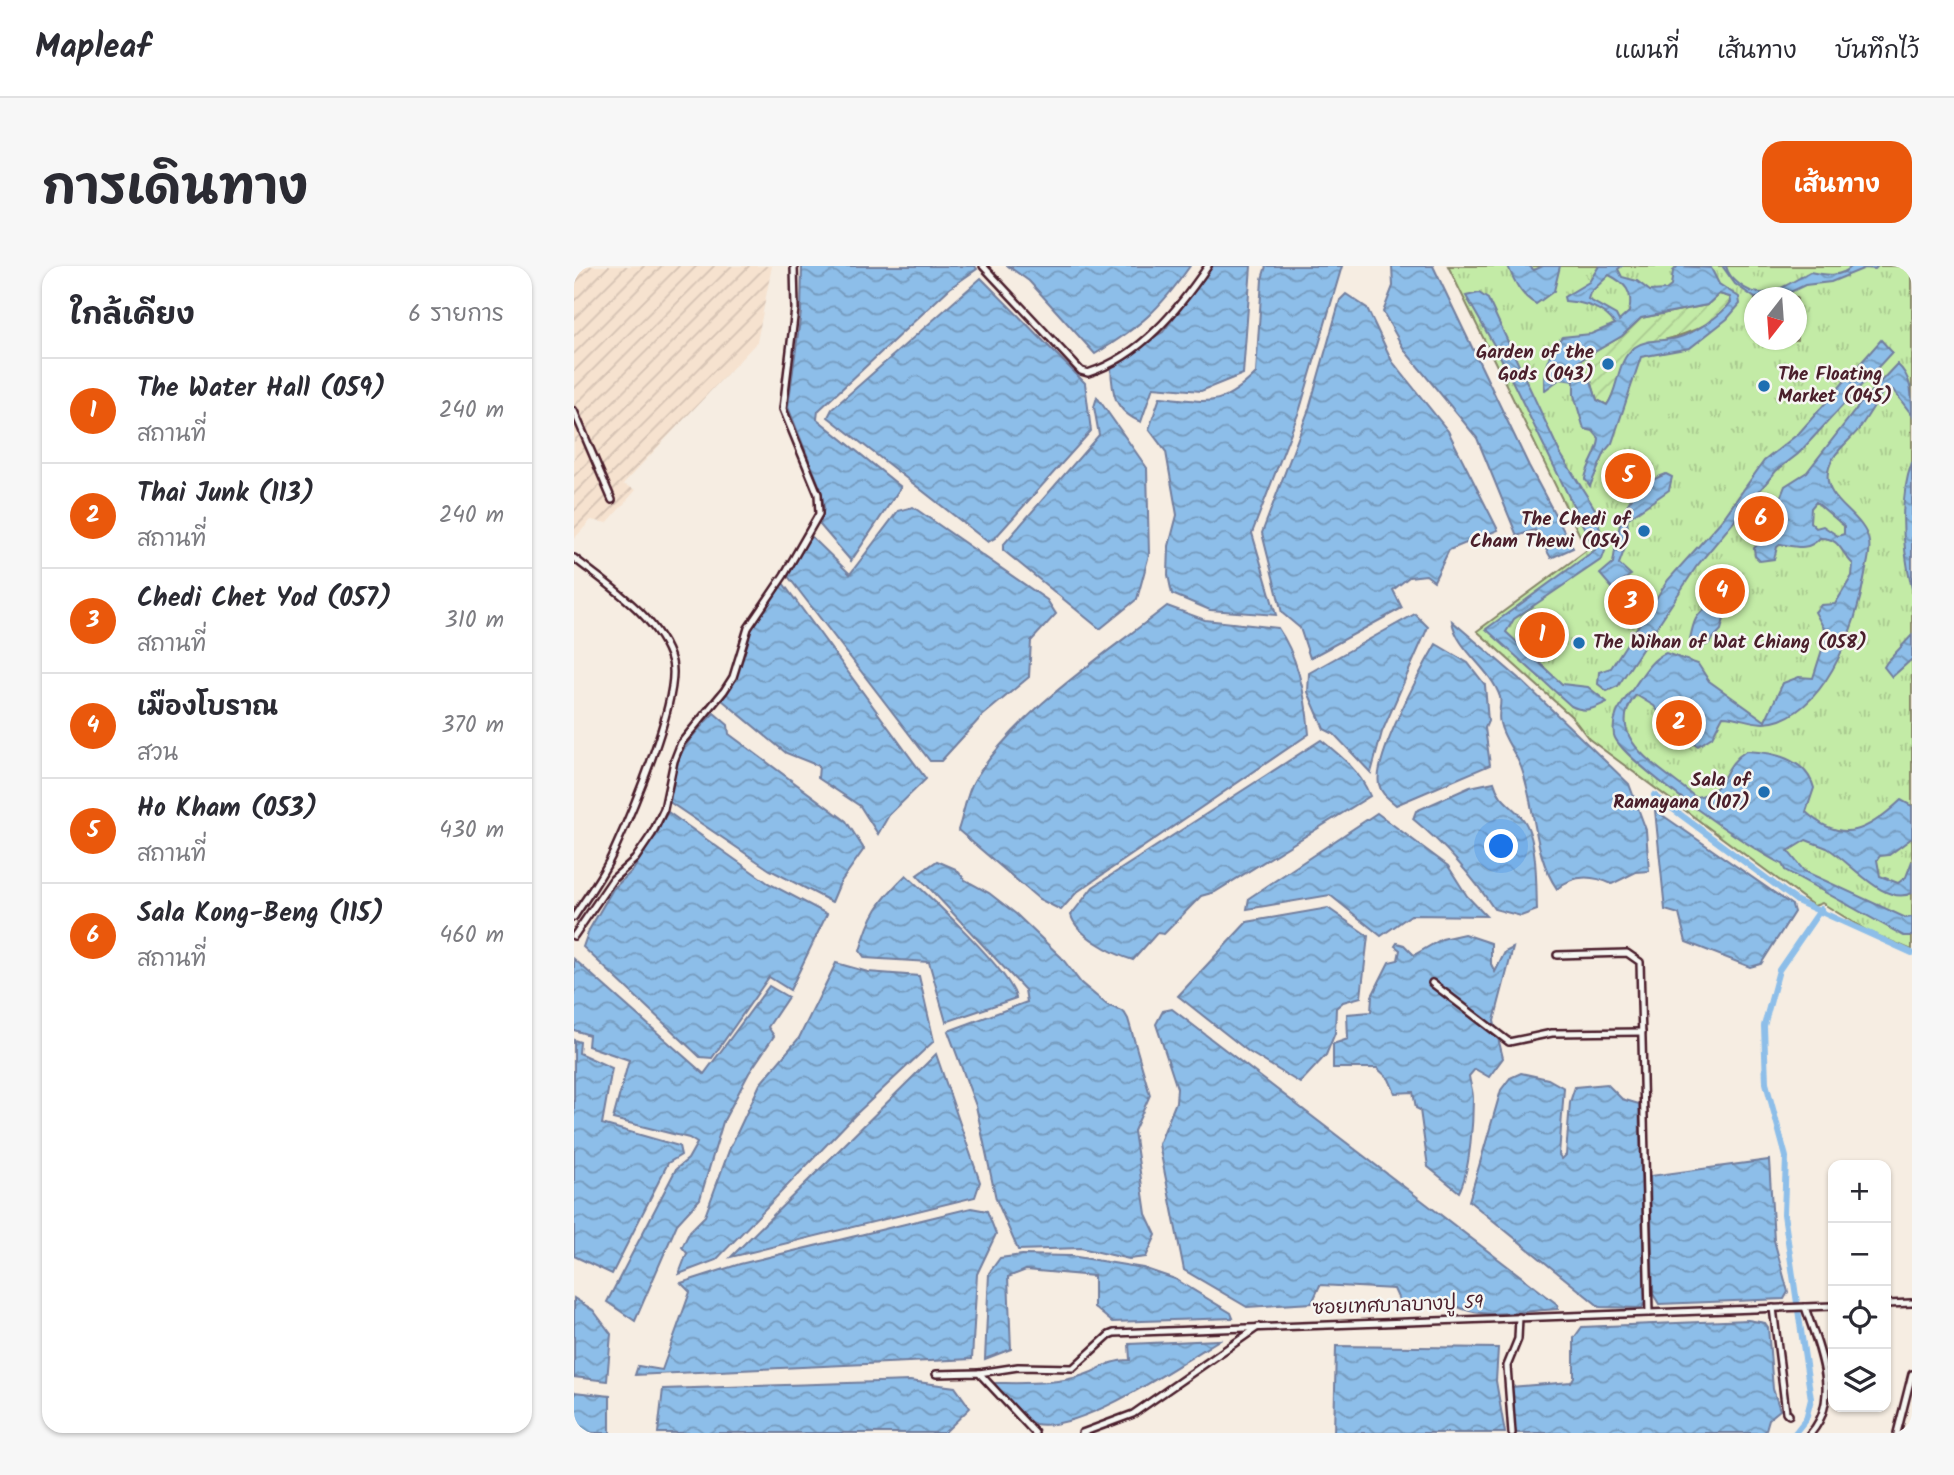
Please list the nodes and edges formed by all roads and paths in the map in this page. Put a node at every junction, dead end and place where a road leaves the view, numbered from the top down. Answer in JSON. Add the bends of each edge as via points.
{"nodes":[{"id":1,"x":794,"y":266,"type":"edge"},
{"id":2,"x":983,"y":266,"type":"edge"},
{"id":3,"x":1208,"y":266,"type":"edge"},
{"id":4,"x":574,"y":411,"type":"edge"},
{"id":5,"x":612,"y":500,"type":"dead end"},
{"id":6,"x":574,"y":558,"type":"edge"},
{"id":7,"x":574,"y":917,"type":"edge"},
{"id":8,"x":574,"y":936,"type":"edge"},
{"id":9,"x":1557,"y":955,"type":"dead end"},
{"id":10,"x":1432,"y":983,"type":"dead end"},
{"id":11,"x":1642,"y":1032,"type":"junction"},
{"id":12,"x":1912,"y":1303,"type":"edge"},
{"id":13,"x":1891,"y":1304,"type":"edge"},
{"id":14,"x":1828,"y":1306,"type":"edge"},
{"id":15,"x":1803,"y":1307,"type":"junction"},
{"id":16,"x":1773,"y":1308,"type":"junction"},
{"id":17,"x":1649,"y":1312,"type":"junction"},
{"id":18,"x":1519,"y":1317,"type":"junction"},
{"id":19,"x":1258,"y":1327,"type":"junction"},
{"id":20,"x":979,"y":1373,"type":"junction"},
{"id":21,"x":936,"y":1374,"type":"dead end"},
{"id":22,"x":1912,"y":1374,"type":"edge"},
{"id":23,"x":1789,"y":1415,"type":"dead end"},
{"id":24,"x":1035,"y":1433,"type":"edge"},
{"id":25,"x":1082,"y":1433,"type":"edge"},
{"id":26,"x":1511,"y":1433,"type":"edge"},
{"id":27,"x":1811,"y":1433,"type":"edge"},
{"id":28,"x":1897,"y":1433,"type":"edge"}],
"edges":[{"from":1,"to":8,"type":"street","via":[[794,317],[783,409],[819,498],[819,514],[748,628],[729,684],[681,743],[664,809],[652,834],[635,859],[613,879]]},
{"from":2,"to":3,"type":"street","via":[[1088,373],[1162,326]]},
{"from":4,"to":5,"type":"street"},
{"from":6,"to":7,"type":"street","via":[[642,615],[671,659],[674,676],[651,758],[612,855]]},
{"from":9,"to":11,"type":"street","via":[[1627,953],[1638,958]]},
{"from":10,"to":11,"type":"street","via":[[1508,1042],[1552,1033]]},
{"from":11,"to":17,"type":"street"},
{"from":12,"to":13,"type":"street"},
{"from":14,"to":15,"type":"street","name":"ซอยเทศบาลบางปู 59"},
{"from":15,"to":16,"type":"street","name":"ซอยเทศบาลบางปู 59"},
{"from":15,"to":27,"type":"street","via":[[1826,1378],[1823,1416]]},
{"from":16,"to":17,"type":"street","name":"ซอยเทศบาลบางปู 59"},
{"from":16,"to":23,"type":"street"},
{"from":17,"to":18,"type":"street","name":"ซอยเทศบาลบางปู 59"},
{"from":18,"to":19,"type":"street","name":"ซอยเทศบาลบางปู 59"},
{"from":18,"to":26,"type":"street","via":[[1518,1339],[1507,1366]]},
{"from":19,"to":20,"type":"street","name":"ซอยเทศบาลบางปู 59","via":[[1114,1333],[1073,1368],[1018,1367]]},
{"from":19,"to":25,"type":"street","via":[[1133,1414]]},
{"from":20,"to":21,"type":"street","name":"ซอยเทศบาลบางปู 59"},
{"from":20,"to":24,"type":"street"},
{"from":22,"to":28,"type":"street"}]}
